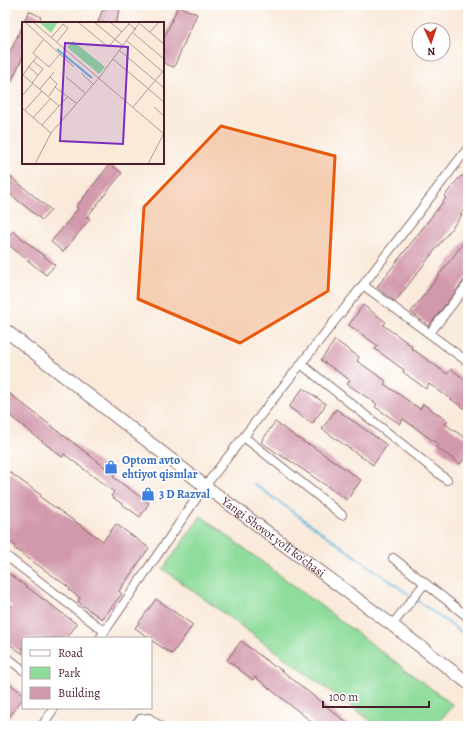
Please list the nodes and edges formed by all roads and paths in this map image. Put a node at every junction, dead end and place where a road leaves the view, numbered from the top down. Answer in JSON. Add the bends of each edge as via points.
{"nodes":[{"id":1,"x":468,"y":148,"type":"edge"},
{"id":2,"x":468,"y":284,"type":"edge"},
{"id":3,"x":363,"y":285,"type":"junction"},
{"id":4,"x":5,"y":330,"type":"edge"},
{"id":5,"x":430,"y":333,"type":"junction"},
{"id":6,"x":468,"y":362,"type":"edge"},
{"id":7,"x":301,"y":364,"type":"junction"},
{"id":8,"x":244,"y":437,"type":"junction"},
{"id":9,"x":447,"y":480,"type":"dead end"},
{"id":10,"x":205,"y":486,"type":"junction"},
{"id":11,"x":342,"y":515,"type":"dead end"},
{"id":12,"x":5,"y":555,"type":"edge"},
{"id":13,"x":393,"y":558,"type":"dead end"},
{"id":14,"x":425,"y":583,"type":"junction"},
{"id":15,"x":468,"y":617,"type":"edge"},
{"id":16,"x":392,"y":625,"type":"junction"},
{"id":17,"x":102,"y":635,"type":"edge"},
{"id":18,"x":5,"y":656,"type":"edge"},
{"id":19,"x":22,"y":669,"type":"edge"},
{"id":20,"x":468,"y":683,"type":"edge"},
{"id":21,"x":53,"y":709,"type":"edge"},
{"id":22,"x":42,"y":726,"type":"edge"},
{"id":23,"x":134,"y":726,"type":"edge"},
{"id":24,"x":160,"y":726,"type":"edge"}],
"edges":[{"from":1,"to":3,"type":"street"},
{"from":2,"to":5,"type":"street"},
{"from":3,"to":5,"type":"street"},
{"from":3,"to":7,"type":"street"},
{"from":4,"to":10,"type":"main road","name":"Yangi Shovot yo'li ko'chasi"},
{"from":5,"to":6,"type":"street"},
{"from":7,"to":8,"type":"street"},
{"from":7,"to":9,"type":"street"},
{"from":8,"to":10,"type":"street"},
{"from":8,"to":11,"type":"street"},
{"from":10,"to":16,"type":"main road","name":"Yangi Shovot yo'li ko'chasi"},
{"from":10,"to":17,"type":"street"},
{"from":12,"to":17,"type":"street"},
{"from":13,"to":14,"type":"street"},
{"from":14,"to":15,"type":"street"},
{"from":14,"to":16,"type":"street"},
{"from":16,"to":20,"type":"main road","name":"Yangi Shovot yo'li ko'chasi"},
{"from":18,"to":19,"type":"street"},
{"from":21,"to":22,"type":"street"},
{"from":23,"to":24,"type":"street","via":[[140,719],[149,718]]}]}
